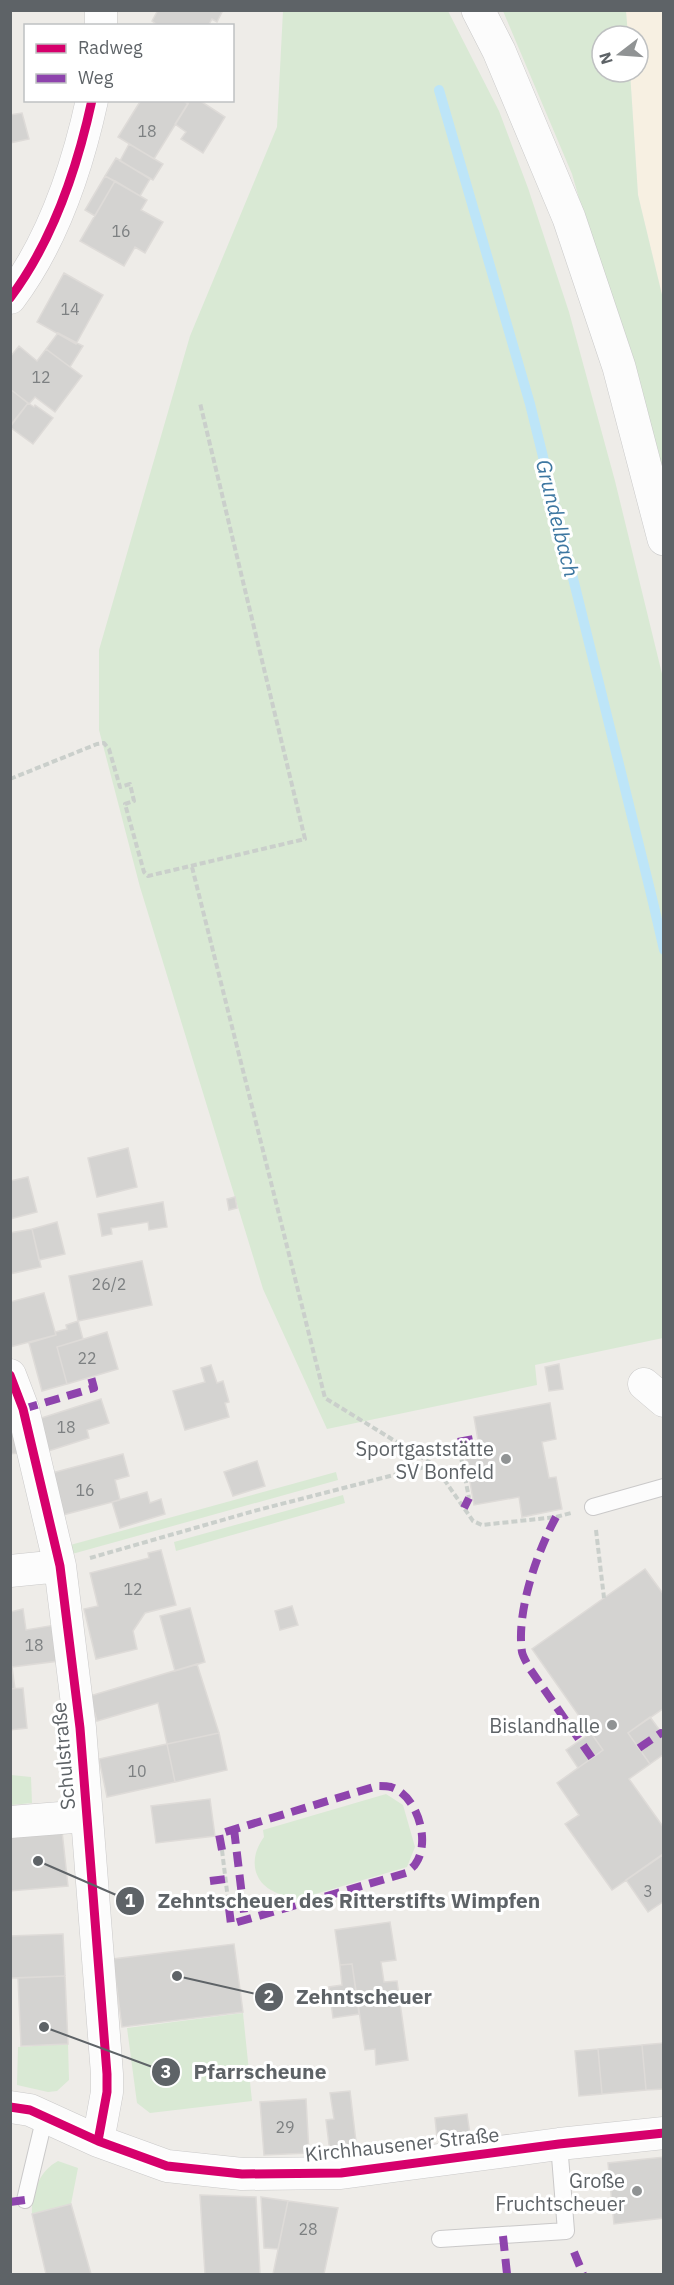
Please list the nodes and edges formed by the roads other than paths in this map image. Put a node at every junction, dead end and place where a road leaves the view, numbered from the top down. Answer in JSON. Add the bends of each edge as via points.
{"nodes":[{"id":1,"x":478,"y":10,"type":"edge"},
{"id":2,"x":92,"y":102,"type":"edge"},
{"id":3,"x":10,"y":298,"type":"edge"},
{"id":4,"x":663,"y":539,"type":"edge"},
{"id":5,"x":10,"y":1375,"type":"edge"},
{"id":6,"x":663,"y":1486,"type":"edge"},
{"id":7,"x":593,"y":1507,"type":"road end"},
{"id":8,"x":60,"y":1566,"type":"junction"},
{"id":9,"x":10,"y":1571,"type":"edge"},
{"id":10,"x":86,"y":1816,"type":"junction"},
{"id":11,"x":10,"y":1822,"type":"edge"},
{"id":12,"x":10,"y":2107,"type":"edge"},
{"id":13,"x":45,"y":2116,"type":"junction"},
{"id":14,"x":663,"y":2133,"type":"edge"},
{"id":15,"x":98,"y":2140,"type":"junction"},
{"id":16,"x":559,"y":2144,"type":"junction"},
{"id":17,"x":25,"y":2200,"type":"dead end"},
{"id":18,"x":440,"y":2239,"type":"dead end"}],
"edges":[{"from":1,"to":4,"type":"main road","via":[[569,218],[619,367]]},
{"from":2,"to":3,"type":"street","via":[[54,224]]},
{"from":5,"to":8,"type":"street","name":"Schulstraße","via":[[23,1409]]},
{"from":6,"to":7,"type":"lane"},
{"from":8,"to":9,"type":"street"},
{"from":8,"to":10,"type":"street","name":"Schulstraße","via":[[80,1728]]},
{"from":10,"to":11,"type":"street"},
{"from":10,"to":15,"type":"street","name":"Schulstraße","via":[[107,2074]]},
{"from":12,"to":13,"type":"street","name":"Kirchhausener Straße"},
{"from":13,"to":15,"type":"street","name":"Kirchhausener Straße"},
{"from":13,"to":17,"type":"lane"},
{"from":14,"to":16,"type":"street","name":"Kirchhausener Straße"},
{"from":15,"to":16,"type":"street","name":"Kirchhausener Straße","via":[[167,2166],[242,2174],[341,2173]]},
{"from":16,"to":18,"type":"lane","via":[[566,2231]]}]}
